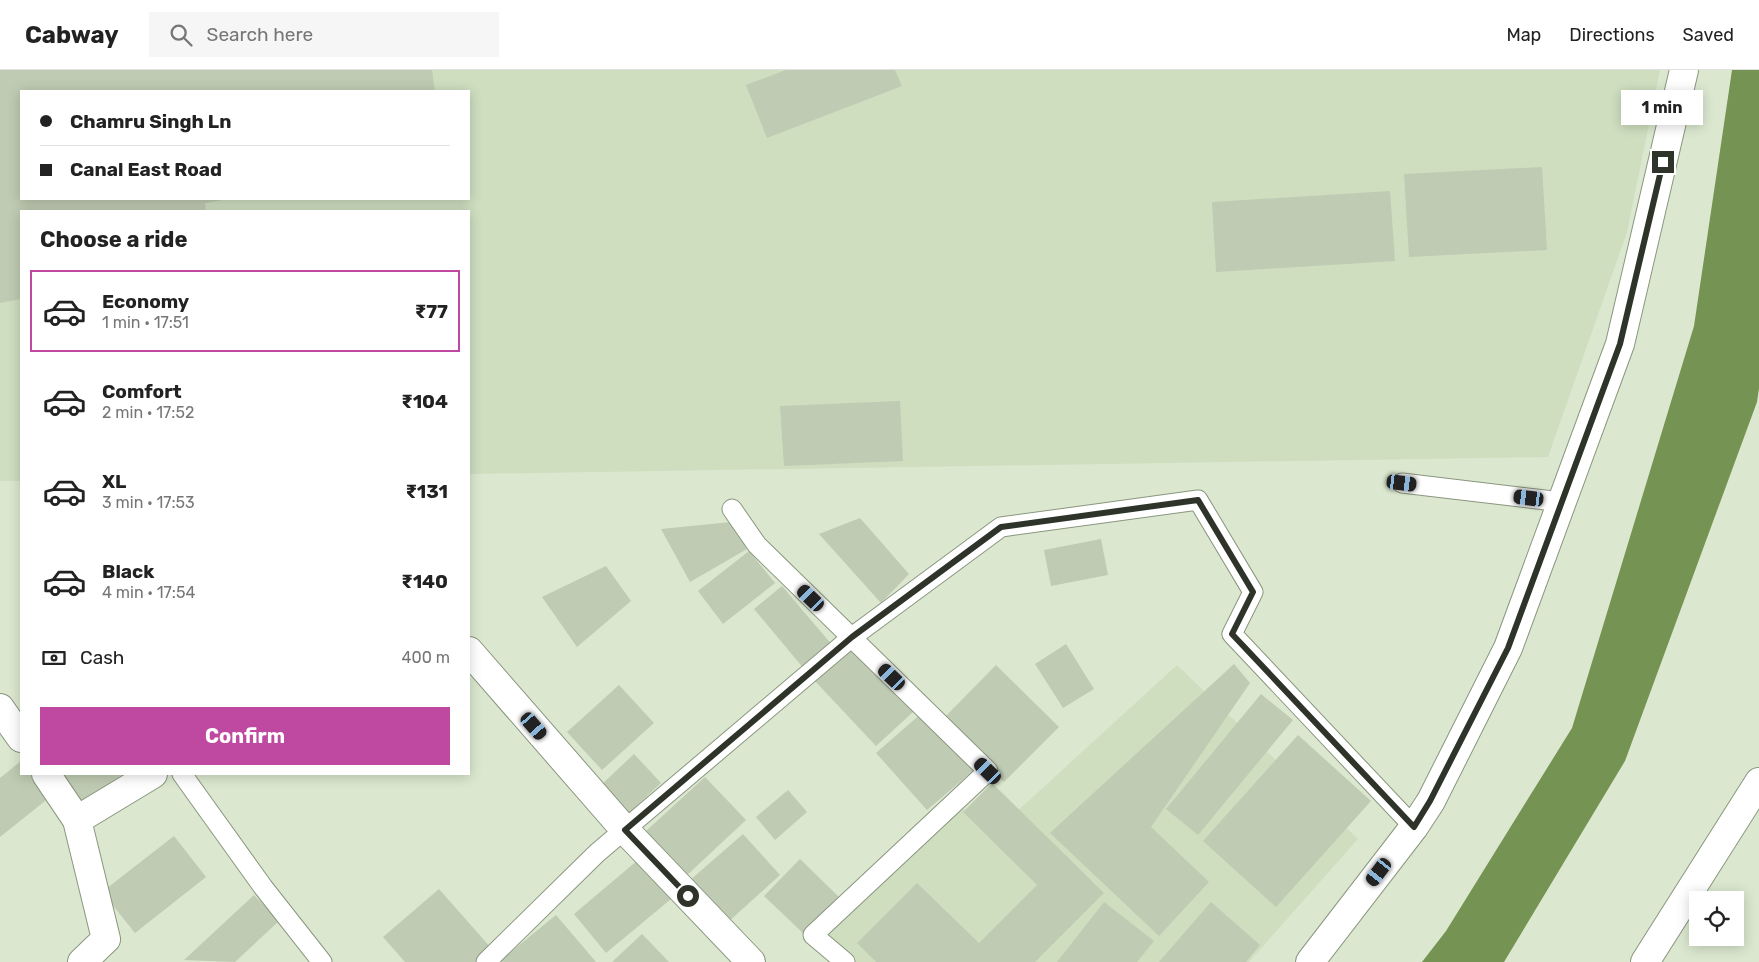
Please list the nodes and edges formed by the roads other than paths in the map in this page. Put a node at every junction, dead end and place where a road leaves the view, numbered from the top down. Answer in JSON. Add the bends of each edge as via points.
{"nodes":[{"id":1,"x":1684,"y":70,"type":"edge"},
{"id":2,"x":1402,"y":483,"type":"dead end"},
{"id":3,"x":1562,"y":502,"type":"junction"},
{"id":4,"x":732,"y":509,"type":"dead end"},
{"id":5,"x":852,"y":637,"type":"junction"},
{"id":6,"x":470,"y":652,"type":"edge"},
{"id":7,"x":0,"y":708,"type":"edge"},
{"id":8,"x":20,"y":737,"type":"edge"},
{"id":9,"x":47,"y":775,"type":"edge"},
{"id":10,"x":150,"y":775,"type":"edge"},
{"id":11,"x":183,"y":775,"type":"edge"},
{"id":12,"x":1759,"y":782,"type":"edge"},
{"id":13,"x":77,"y":820,"type":"junction"},
{"id":14,"x":1414,"y":827,"type":"junction"},
{"id":15,"x":625,"y":830,"type":"junction"},
{"id":16,"x":82,"y":962,"type":"edge"},
{"id":17,"x":322,"y":962,"type":"edge"},
{"id":18,"x":486,"y":962,"type":"edge"},
{"id":19,"x":751,"y":962,"type":"edge"},
{"id":20,"x":845,"y":962,"type":"edge"},
{"id":21,"x":1310,"y":962,"type":"edge"},
{"id":22,"x":1645,"y":962,"type":"edge"}],
"edges":[{"from":1,"to":3,"type":"street","via":[[1620,344]]},
{"from":2,"to":3,"type":"lane"},
{"from":3,"to":14,"type":"street","via":[[1508,648]]},
{"from":4,"to":5,"type":"lane","via":[[757,545]]},
{"from":5,"to":14,"type":"lane","via":[[1001,527],[1198,500],[1253,592],[1232,634]]},
{"from":5,"to":15,"type":"lane"},
{"from":5,"to":20,"type":"lane","via":[[988,771],[813,935]]},
{"from":6,"to":15,"type":"street"},
{"from":7,"to":8,"type":"street"},
{"from":9,"to":13,"type":"street"},
{"from":10,"to":13,"type":"street"},
{"from":11,"to":17,"type":"lane","via":[[263,887]]},
{"from":12,"to":22,"type":"street"},
{"from":13,"to":16,"type":"street","via":[[106,938]]},
{"from":14,"to":21,"type":"street"},
{"from":15,"to":18,"type":"lane","via":[[597,853]]},
{"from":15,"to":19,"type":"street"}]}
